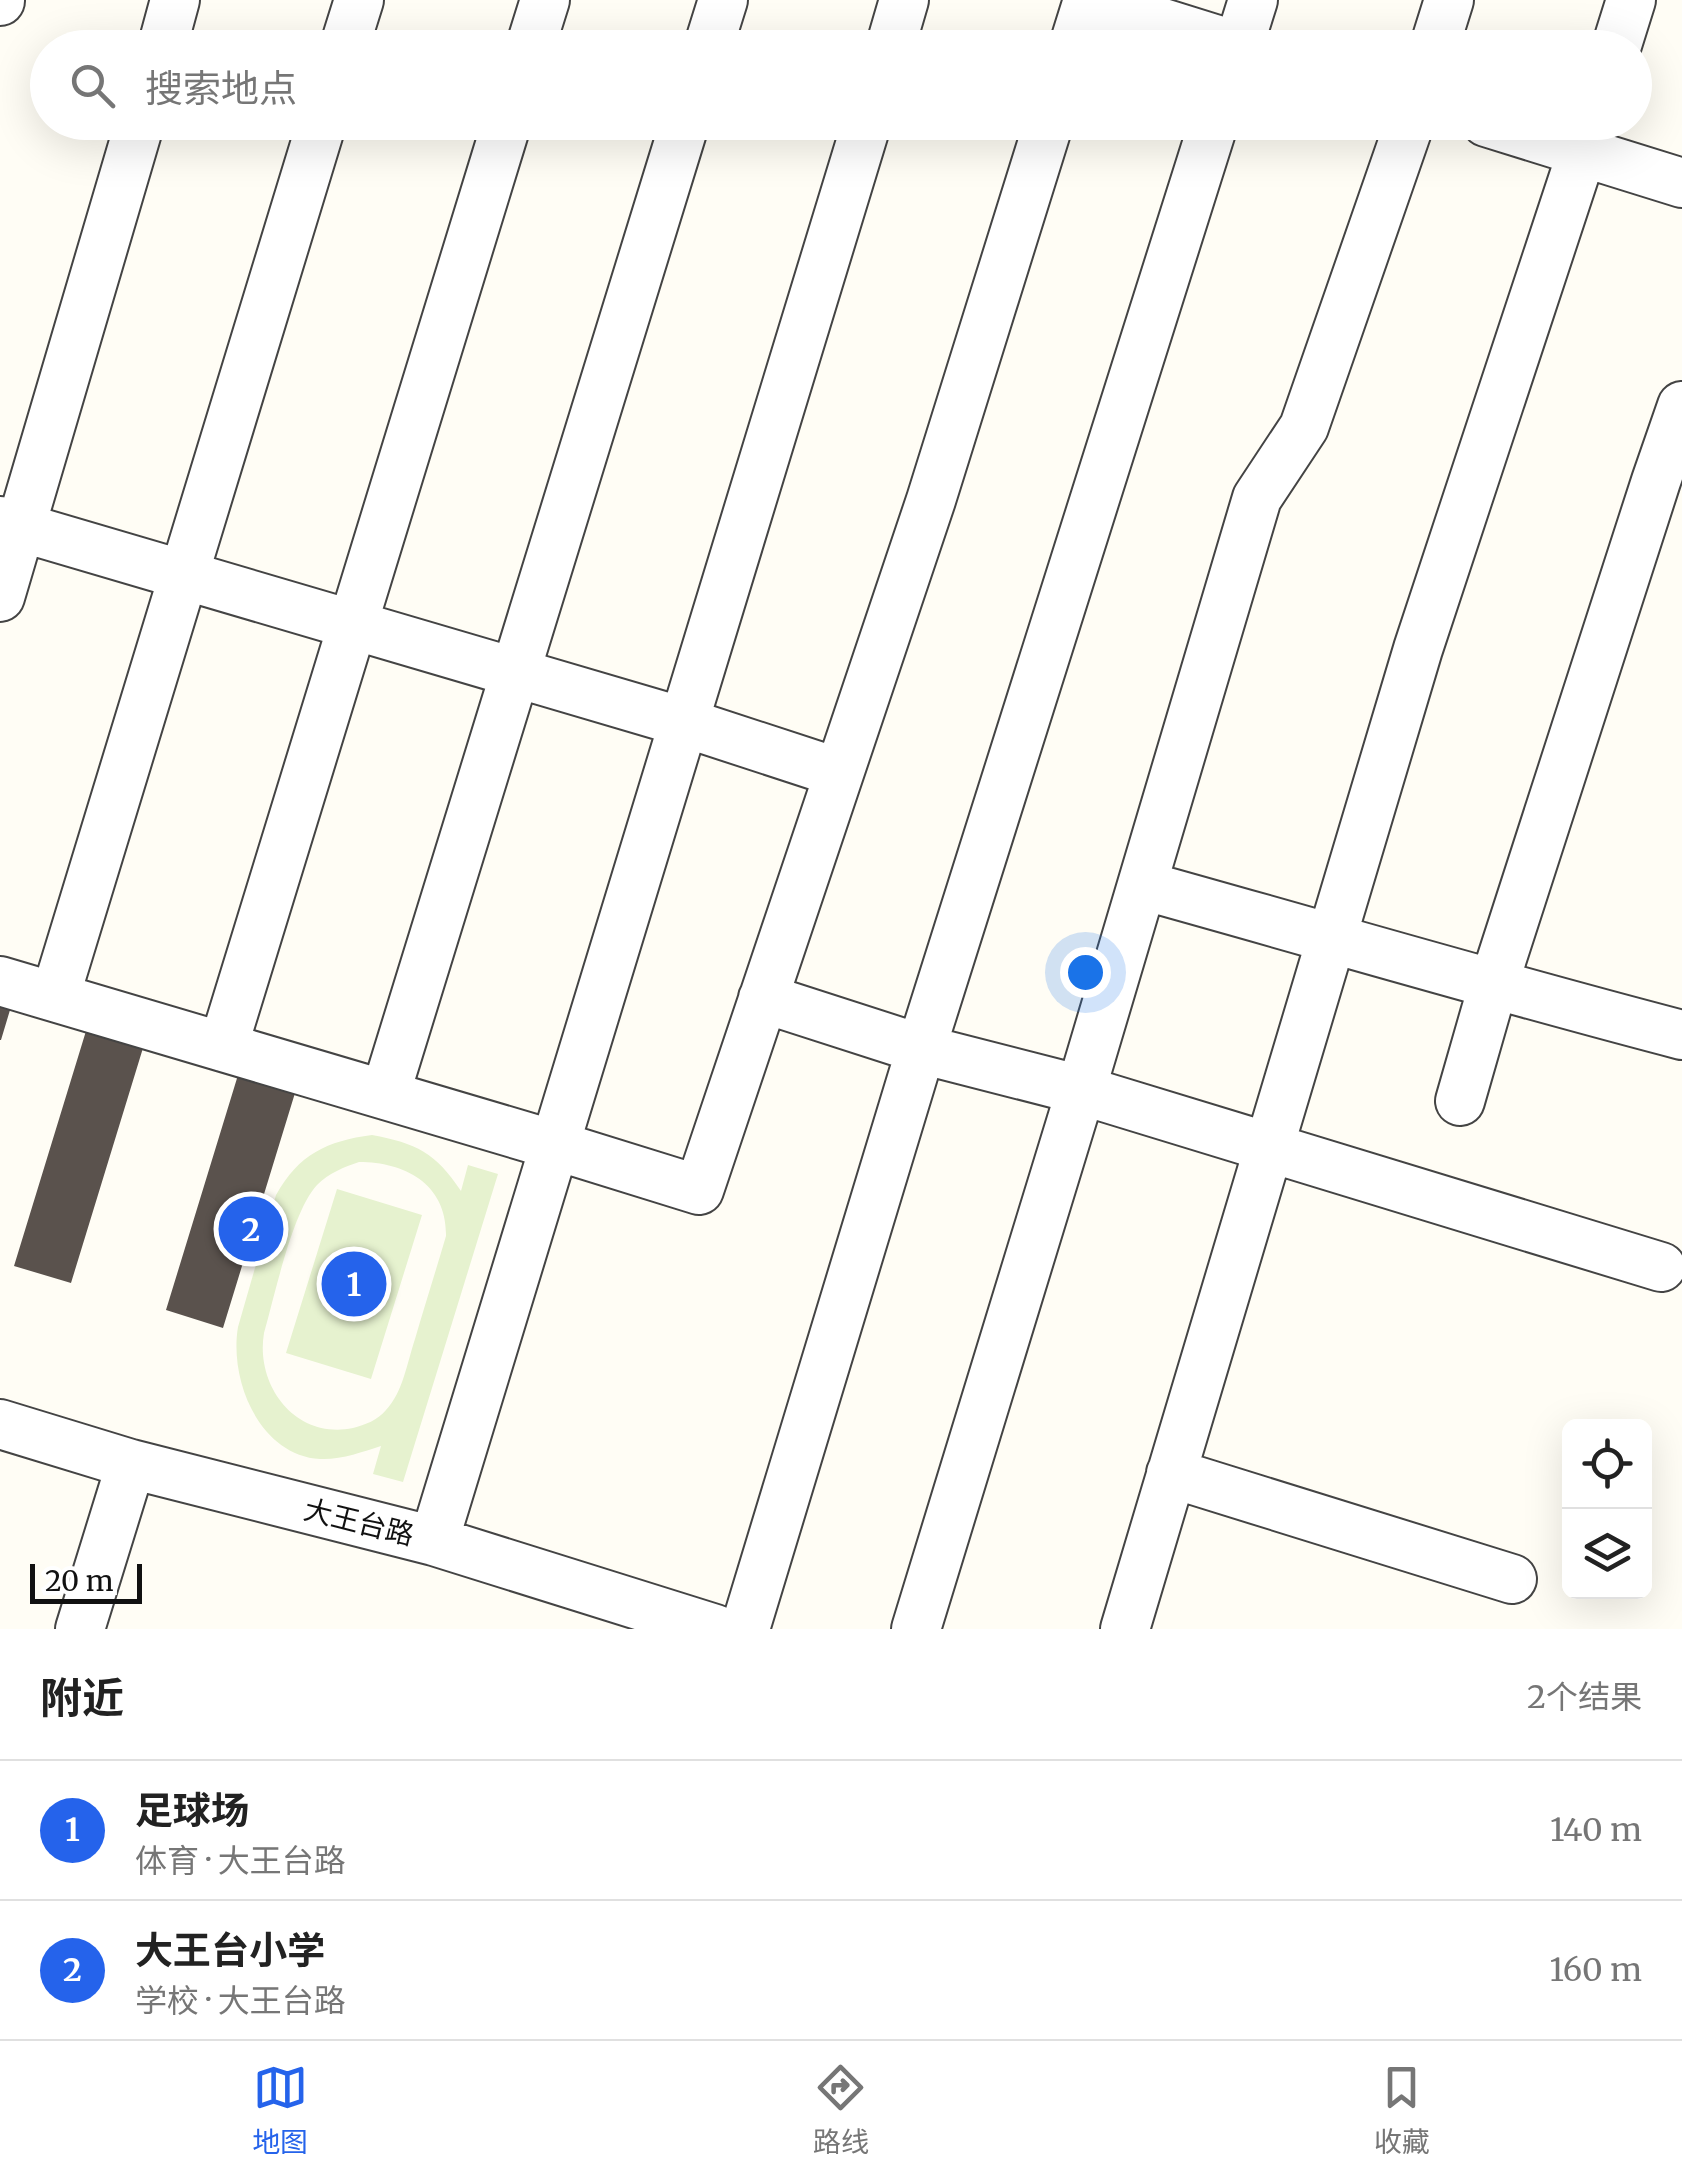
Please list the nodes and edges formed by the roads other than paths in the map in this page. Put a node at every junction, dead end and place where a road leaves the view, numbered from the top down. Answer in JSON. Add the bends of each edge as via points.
{"nodes":[{"id":1,"x":176,"y":0,"type":"edge"},
{"id":2,"x":359,"y":0,"type":"edge"},
{"id":3,"x":544,"y":0,"type":"edge"},
{"id":4,"x":723,"y":0,"type":"edge"},
{"id":5,"x":904,"y":0,"type":"edge"},
{"id":6,"x":1088,"y":0,"type":"edge"},
{"id":7,"x":1252,"y":0,"type":"edge"},
{"id":8,"x":1448,"y":0,"type":"edge"},
{"id":9,"x":1631,"y":0,"type":"edge"},
{"id":10,"x":167,"y":30,"type":"edge"},
{"id":11,"x":350,"y":30,"type":"edge"},
{"id":12,"x":535,"y":30,"type":"edge"},
{"id":13,"x":714,"y":30,"type":"edge"},
{"id":14,"x":895,"y":30,"type":"edge"},
{"id":15,"x":1079,"y":30,"type":"edge"},
{"id":16,"x":1185,"y":30,"type":"edge"},
{"id":17,"x":1244,"y":30,"type":"edge"},
{"id":18,"x":1439,"y":30,"type":"edge"},
{"id":19,"x":1622,"y":30,"type":"edge"},
{"id":20,"x":134,"y":140,"type":"edge"},
{"id":21,"x":317,"y":140,"type":"edge"},
{"id":22,"x":501,"y":140,"type":"edge"},
{"id":23,"x":679,"y":140,"type":"edge"},
{"id":24,"x":862,"y":140,"type":"edge"},
{"id":25,"x":1043,"y":140,"type":"edge"},
{"id":26,"x":1208,"y":140,"type":"edge"},
{"id":27,"x":1404,"y":140,"type":"edge"},
{"id":28,"x":1586,"y":140,"type":"edge"},
{"id":29,"x":1591,"y":140,"type":"edge"},
{"id":30,"x":1682,"y":183,"type":"edge"},
{"id":31,"x":1682,"y":406,"type":"edge"},
{"id":32,"x":11,"y":525,"type":"edge"},
{"id":33,"x":184,"y":576,"type":"junction"},
{"id":34,"x":0,"y":597,"type":"edge"},
{"id":35,"x":352,"y":625,"type":"junction"},
{"id":36,"x":516,"y":673,"type":"junction"},
{"id":37,"x":684,"y":722,"type":"junction"},
{"id":38,"x":838,"y":773,"type":"junction"},
{"id":39,"x":1142,"y":885,"type":"junction"},
{"id":40,"x":1332,"y":938,"type":"junction"},
{"id":41,"x":0,"y":982,"type":"edge"},
{"id":42,"x":1493,"y":986,"type":"junction"},
{"id":43,"x":55,"y":997,"type":"junction"},
{"id":44,"x":763,"y":998,"type":"junction"},
{"id":45,"x":1682,"y":1035,"type":"edge"},
{"id":46,"x":222,"y":1047,"type":"junction"},
{"id":47,"x":921,"y":1049,"type":"junction"},
{"id":48,"x":1080,"y":1090,"type":"junction"},
{"id":49,"x":385,"y":1095,"type":"junction"},
{"id":50,"x":1460,"y":1101,"type":"dead end"},
{"id":51,"x":554,"y":1144,"type":"junction"},
{"id":52,"x":1269,"y":1148,"type":"junction"},
{"id":53,"x":1661,"y":1267,"type":"dead end"},
{"id":54,"x":0,"y":1424,"type":"edge"},
{"id":55,"x":131,"y":1464,"type":"junction"},
{"id":56,"x":1172,"y":1473,"type":"junction"},
{"id":57,"x":434,"y":1541,"type":"junction"},
{"id":58,"x":1512,"y":1579,"type":"dead end"},
{"id":59,"x":80,"y":1629,"type":"edge"},
{"id":60,"x":715,"y":1629,"type":"edge"},
{"id":61,"x":745,"y":1629,"type":"edge"},
{"id":62,"x":916,"y":1629,"type":"edge"},
{"id":63,"x":1124,"y":1629,"type":"edge"}],
"edges":[{"from":1,"to":10,"type":"street"},
{"from":2,"to":11,"type":"street"},
{"from":3,"to":12,"type":"street"},
{"from":4,"to":13,"type":"street"},
{"from":5,"to":14,"type":"street"},
{"from":6,"to":15,"type":"street"},
{"from":6,"to":16,"type":"street"},
{"from":7,"to":17,"type":"street"},
{"from":8,"to":18,"type":"street"},
{"from":9,"to":19,"type":"street"},
{"from":20,"to":32,"type":"street"},
{"from":21,"to":33,"type":"street"},
{"from":22,"to":35,"type":"street"},
{"from":23,"to":36,"type":"street"},
{"from":24,"to":37,"type":"street"},
{"from":25,"to":38,"type":"street"},
{"from":26,"to":47,"type":"street"},
{"from":27,"to":39,"type":"street","via":[[1304,426],[1257,498]]},
{"from":28,"to":40,"type":"street","via":[[1418,649]]},
{"from":29,"to":30,"type":"street"},
{"from":31,"to":42,"type":"street"},
{"from":32,"to":33,"type":"street"},
{"from":32,"to":34,"type":"street"},
{"from":33,"to":35,"type":"street"},
{"from":33,"to":43,"type":"street"},
{"from":35,"to":36,"type":"street"},
{"from":35,"to":46,"type":"street"},
{"from":36,"to":37,"type":"street"},
{"from":36,"to":49,"type":"street"},
{"from":37,"to":38,"type":"street"},
{"from":37,"to":51,"type":"street"},
{"from":38,"to":44,"type":"street"},
{"from":39,"to":40,"type":"street"},
{"from":39,"to":48,"type":"street"},
{"from":40,"to":42,"type":"street"},
{"from":40,"to":52,"type":"street"},
{"from":41,"to":43,"type":"street"},
{"from":42,"to":45,"type":"street"},
{"from":42,"to":50,"type":"street"},
{"from":43,"to":46,"type":"street"},
{"from":44,"to":47,"type":"street"},
{"from":44,"to":51,"type":"street","via":[[699,1190]]},
{"from":46,"to":49,"type":"street"},
{"from":47,"to":48,"type":"street"},
{"from":47,"to":61,"type":"street"},
{"from":48,"to":52,"type":"street"},
{"from":48,"to":62,"type":"street"},
{"from":49,"to":51,"type":"street"},
{"from":51,"to":57,"type":"street"},
{"from":52,"to":53,"type":"street"},
{"from":52,"to":56,"type":"street"},
{"from":54,"to":55,"type":"street","name":"大王台路"},
{"from":55,"to":57,"type":"street","name":"大王台路"},
{"from":55,"to":59,"type":"street"},
{"from":56,"to":58,"type":"street"},
{"from":56,"to":63,"type":"street"},
{"from":57,"to":60,"type":"street","name":"大王台路"}]}
